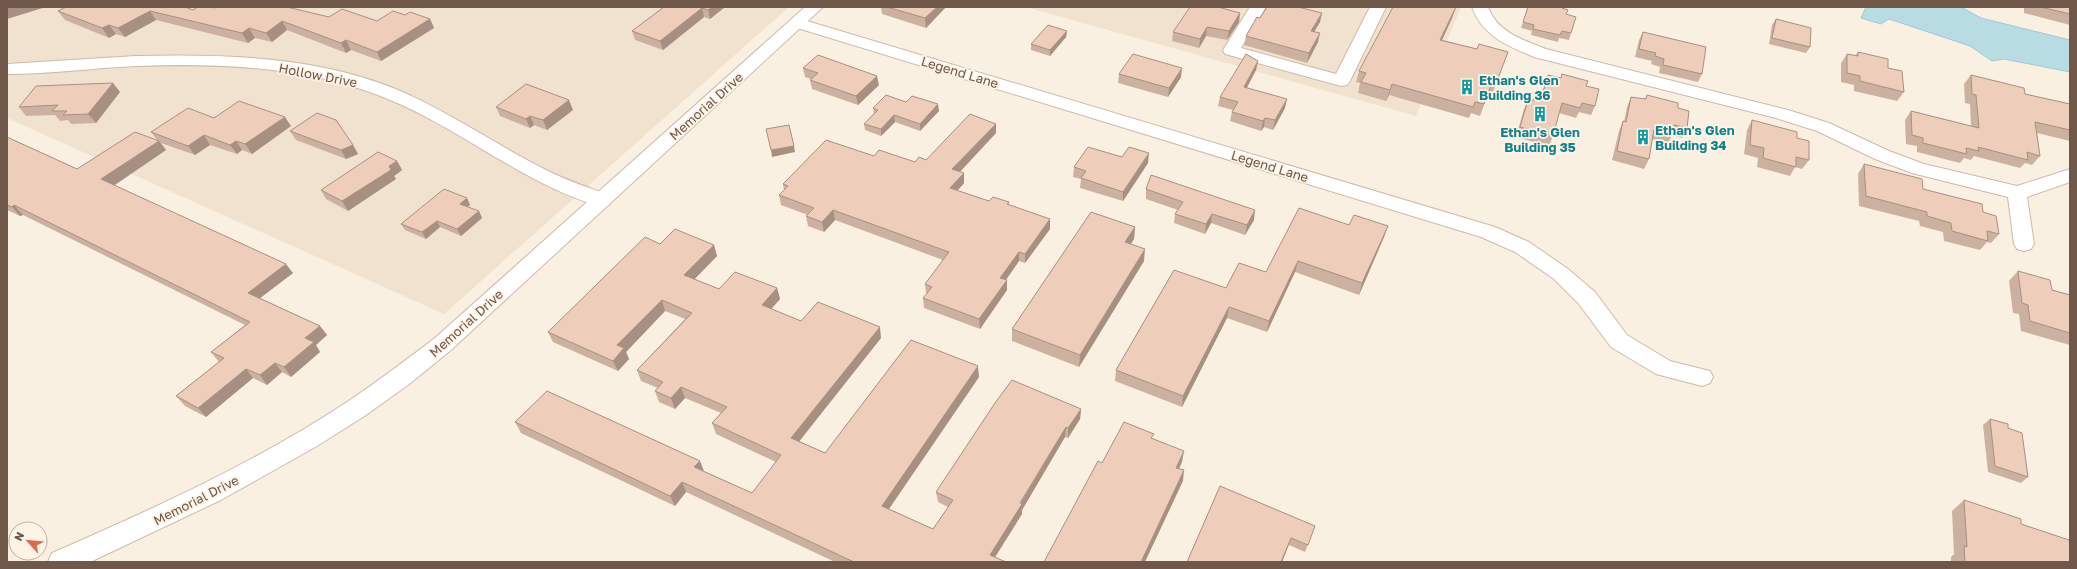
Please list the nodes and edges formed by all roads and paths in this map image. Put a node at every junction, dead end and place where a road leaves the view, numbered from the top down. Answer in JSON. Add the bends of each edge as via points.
{"nodes":[{"id":1,"x":815,"y":7,"type":"edge"},
{"id":2,"x":1258,"y":7,"type":"edge"},
{"id":3,"x":1378,"y":7,"type":"edge"},
{"id":4,"x":1480,"y":7,"type":"edge"},
{"id":5,"x":798,"y":23,"type":"junction"},
{"id":6,"x":7,"y":70,"type":"edge"},
{"id":7,"x":2070,"y":175,"type":"edge"},
{"id":8,"x":2017,"y":193,"type":"junction"},
{"id":9,"x":602,"y":200,"type":"junction"},
{"id":10,"x":2024,"y":244,"type":"dead end"},
{"id":11,"x":1702,"y":377,"type":"dead end"},
{"id":12,"x":62,"y":562,"type":"edge"}],
"edges":[{"from":1,"to":5,"type":"main road","name":"Memorial Drive"},
{"from":2,"to":3,"type":"street","via":[[1231,50],[1341,81]]},
{"from":4,"to":8,"type":"street","via":[[1482,16],[1495,31],[1540,53],[1782,114],[1823,127],[1882,156],[1919,169]]},
{"from":5,"to":9,"type":"main road","name":"Memorial Drive"},
{"from":5,"to":11,"type":"street","name":"Legend Lane","via":[[1488,232],[1522,247],[1561,274],[1587,298],[1619,341],[1664,368]]},
{"from":6,"to":9,"type":"street","name":"Hollow Drive","via":[[166,60],[223,62],[323,73],[369,86],[413,103],[538,174]]},
{"from":7,"to":8,"type":"street"},
{"from":8,"to":10,"type":"street"},
{"from":9,"to":12,"type":"main road","name":"Memorial Drive","via":[[443,344],[382,393],[340,421],[238,478],[143,526]]}]}
